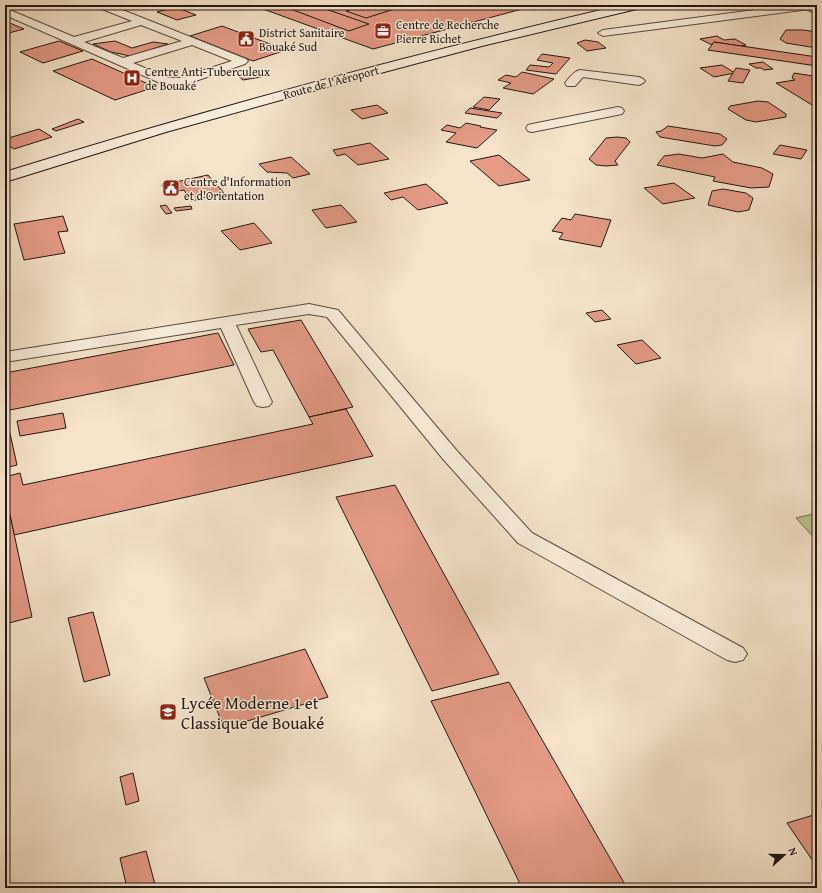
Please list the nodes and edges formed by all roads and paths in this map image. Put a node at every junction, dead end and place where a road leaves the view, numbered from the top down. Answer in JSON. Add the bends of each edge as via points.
{"nodes":[{"id":1,"x":101,"y":5,"type":"edge"},
{"id":2,"x":633,"y":5,"type":"edge"},
{"id":3,"x":811,"y":7,"type":"edge"},
{"id":4,"x":5,"y":11,"type":"edge"},
{"id":5,"x":143,"y":21,"type":"junction"},
{"id":6,"x":603,"y":33,"type":"dead end"},
{"id":7,"x":74,"y":41,"type":"junction"},
{"id":8,"x":193,"y":41,"type":"junction"},
{"id":9,"x":123,"y":62,"type":"junction"},
{"id":10,"x":639,"y":81,"type":"dead end"},
{"id":11,"x":571,"y":83,"type":"dead end"},
{"id":12,"x":618,"y":111,"type":"dead end"},
{"id":13,"x":532,"y":128,"type":"dead end"},
{"id":14,"x":5,"y":177,"type":"edge"},
{"id":15,"x":227,"y":323,"type":"junction"},
{"id":16,"x":5,"y":357,"type":"edge"},
{"id":17,"x":263,"y":402,"type":"dead end"},
{"id":18,"x":735,"y":654,"type":"dead end"}],
"edges":[{"from":1,"to":5,"type":"lane"},
{"from":2,"to":14,"type":"main road","name":"Route de l'Aéroport","via":[[403,62]]},
{"from":3,"to":6,"type":"lane"},
{"from":4,"to":7,"type":"lane"},
{"from":5,"to":7,"type":"lane"},
{"from":5,"to":8,"type":"lane"},
{"from":7,"to":9,"type":"lane"},
{"from":8,"to":9,"type":"lane"},
{"from":8,"to":9,"type":"lane","via":[[242,61],[174,83]]},
{"from":10,"to":11,"type":"lane","via":[[580,73]]},
{"from":12,"to":13,"type":"lane"},
{"from":15,"to":16,"type":"lane"},
{"from":15,"to":17,"type":"lane"},
{"from":15,"to":18,"type":"lane","via":[[309,309],[332,314],[450,455],[525,538]]}]}
